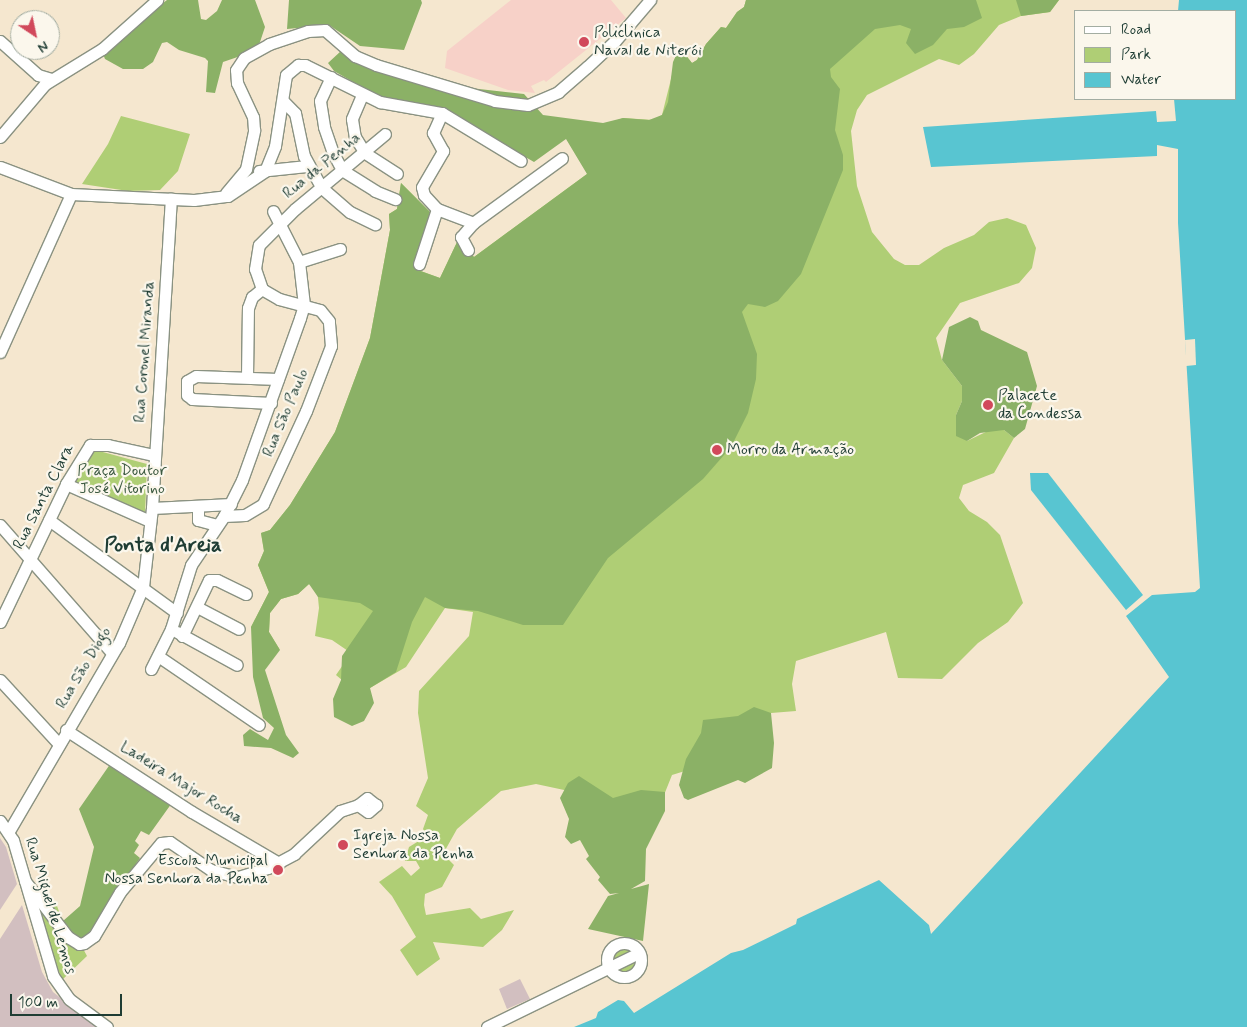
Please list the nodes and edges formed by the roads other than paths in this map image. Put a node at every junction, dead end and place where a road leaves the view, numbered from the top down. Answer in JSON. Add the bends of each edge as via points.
{"nodes":[{"id":1,"x":157,"y":0,"type":"edge"},
{"id":2,"x":650,"y":0,"type":"edge"},
{"id":3,"x":0,"y":41,"type":"edge"},
{"id":4,"x":331,"y":77,"type":"junction"},
{"id":5,"x":51,"y":79,"type":"junction"},
{"id":6,"x":362,"y":95,"type":"junction"},
{"id":7,"x":283,"y":102,"type":"junction"},
{"id":8,"x":442,"y":113,"type":"junction"},
{"id":9,"x":385,"y":134,"type":"dead end"},
{"id":10,"x":0,"y":137,"type":"edge"},
{"id":11,"x":365,"y":153,"type":"junction"},
{"id":12,"x":562,"y":158,"type":"dead end"},
{"id":13,"x":520,"y":161,"type":"dead end"},
{"id":14,"x":307,"y":166,"type":"junction"},
{"id":15,"x":0,"y":167,"type":"edge"},
{"id":16,"x":246,"y":169,"type":"junction"},
{"id":17,"x":342,"y":170,"type":"junction"},
{"id":18,"x":265,"y":171,"type":"junction"},
{"id":19,"x":396,"y":174,"type":"dead end"},
{"id":20,"x":322,"y":188,"type":"junction"},
{"id":21,"x":71,"y":194,"type":"junction"},
{"id":22,"x":220,"y":197,"type":"junction"},
{"id":23,"x":171,"y":199,"type":"junction"},
{"id":24,"x":395,"y":199,"type":"dead end"},
{"id":25,"x":436,"y":208,"type":"junction"},
{"id":26,"x":273,"y":211,"type":"dead end"},
{"id":27,"x":279,"y":224,"type":"junction"},
{"id":28,"x":375,"y":224,"type":"dead end"},
{"id":29,"x":473,"y":224,"type":"junction"},
{"id":30,"x":340,"y":248,"type":"dead end"},
{"id":31,"x":468,"y":250,"type":"dead end"},
{"id":32,"x":299,"y":262,"type":"junction"},
{"id":33,"x":419,"y":264,"type":"dead end"},
{"id":34,"x":262,"y":289,"type":"junction"},
{"id":35,"x":304,"y":305,"type":"junction"},
{"id":36,"x":0,"y":352,"type":"edge"},
{"id":37,"x":247,"y":377,"type":"junction"},
{"id":38,"x":278,"y":379,"type":"junction"},
{"id":39,"x":271,"y":403,"type":"junction"},
{"id":40,"x":153,"y":455,"type":"junction"},
{"id":41,"x":66,"y":484,"type":"junction"},
{"id":42,"x":231,"y":504,"type":"junction"},
{"id":43,"x":198,"y":507,"type":"junction"},
{"id":44,"x":152,"y":508,"type":"junction"},
{"id":45,"x":49,"y":520,"type":"junction"},
{"id":46,"x":221,"y":521,"type":"junction"},
{"id":47,"x":150,"y":522,"type":"junction"},
{"id":48,"x":0,"y":524,"type":"edge"},
{"id":49,"x":30,"y":560,"type":"junction"},
{"id":50,"x":142,"y":587,"type":"junction"},
{"id":51,"x":246,"y":594,"type":"dead end"},
{"id":52,"x":197,"y":607,"type":"junction"},
{"id":53,"x":176,"y":613,"type":"junction"},
{"id":54,"x":0,"y":622,"type":"edge"},
{"id":55,"x":171,"y":629,"type":"junction"},
{"id":56,"x":239,"y":629,"type":"dead end"},
{"id":57,"x":182,"y":636,"type":"junction"},
{"id":58,"x":112,"y":653,"type":"junction"},
{"id":59,"x":158,"y":656,"type":"junction"},
{"id":60,"x":237,"y":665,"type":"dead end"},
{"id":61,"x":151,"y":669,"type":"dead end"},
{"id":62,"x":0,"y":680,"type":"edge"},
{"id":63,"x":259,"y":725,"type":"dead end"},
{"id":64,"x":66,"y":730,"type":"junction"},
{"id":65,"x":58,"y":743,"type":"junction"},
{"id":66,"x":355,"y":806,"type":"dead end"},
{"id":67,"x":0,"y":821,"type":"edge"},
{"id":68,"x":9,"y":831,"type":"junction"},
{"id":69,"x":279,"y":863,"type":"junction"},
{"id":70,"x":25,"y":881,"type":"junction"},
{"id":71,"x":639,"y":953,"type":"junction"},
{"id":72,"x":609,"y":968,"type":"junction"},
{"id":73,"x":107,"y":1027,"type":"edge"},
{"id":74,"x":488,"y":1027,"type":"edge"}],
"edges":[{"from":1,"to":5,"type":"street","via":[[102,49]]},
{"from":2,"to":16,"type":"street","via":[[587,68],[558,92],[528,105],[494,101],[376,65],[355,56],[325,30],[269,44],[244,58],[236,70],[237,83],[253,117],[254,130]]},
{"from":3,"to":5,"type":"street","via":[[38,75]]},
{"from":4,"to":6,"type":"street"},
{"from":4,"to":7,"type":"street","via":[[313,67],[298,66],[286,75]]},
{"from":4,"to":17,"type":"street","via":[[320,100],[324,127]]},
{"from":5,"to":10,"type":"street","via":[[31,97]]},
{"from":6,"to":8,"type":"street","via":[[380,102]]},
{"from":6,"to":11,"type":"street","via":[[352,119],[355,137]]},
{"from":7,"to":14,"type":"street","via":[[296,113]]},
{"from":7,"to":18,"type":"street","via":[[275,146]]},
{"from":8,"to":13,"type":"street"},
{"from":8,"to":25,"type":"street","via":[[433,133],[443,151],[422,188]]},
{"from":9,"to":11,"type":"street","name":"Rua da Penha"},
{"from":11,"to":17,"type":"street","name":"Rua da Penha"},
{"from":11,"to":19,"type":"street"},
{"from":12,"to":29,"type":"street"},
{"from":14,"to":18,"type":"street"},
{"from":14,"to":20,"type":"street"},
{"from":15,"to":21,"type":"street"},
{"from":16,"to":18,"type":"street"},
{"from":16,"to":22,"type":"street","via":[[234,186]]},
{"from":17,"to":20,"type":"street","name":"Rua da Penha"},
{"from":17,"to":24,"type":"street","via":[[374,191]]},
{"from":18,"to":22,"type":"street","via":[[242,190]]},
{"from":20,"to":27,"type":"street","name":"Rua da Penha"},
{"from":20,"to":28,"type":"street","via":[[350,212]]},
{"from":21,"to":23,"type":"street"},
{"from":21,"to":36,"type":"street"},
{"from":22,"to":23,"type":"street"},
{"from":23,"to":40,"type":"street","name":"Rua Coronel Miranda"},
{"from":25,"to":29,"type":"street"},
{"from":25,"to":33,"type":"street"},
{"from":26,"to":27,"type":"street"},
{"from":27,"to":32,"type":"street"},
{"from":27,"to":34,"type":"street","name":"Rua da Penha","via":[[266,235],[255,255],[255,269]]},
{"from":29,"to":31,"type":"street","via":[[461,237]]},
{"from":30,"to":32,"type":"street"},
{"from":32,"to":35,"type":"street"},
{"from":34,"to":35,"type":"street","via":[[279,299]]},
{"from":34,"to":37,"type":"street","via":[[252,297],[248,308]]},
{"from":35,"to":38,"type":"street"},
{"from":35,"to":46,"type":"street","name":"Rua São Paulo","via":[[326,315],[332,332],[331,346],[306,411],[263,504],[245,515]]},
{"from":37,"to":38,"type":"street"},
{"from":37,"to":39,"type":"street","via":[[191,376],[187,381],[187,395],[192,399]]},
{"from":38,"to":39,"type":"street"},
{"from":39,"to":42,"type":"street"},
{"from":40,"to":41,"type":"street","name":"Rua Santa Clara","via":[[108,445],[90,445]]},
{"from":40,"to":44,"type":"street","name":"Rua Coronel Miranda"},
{"from":41,"to":45,"type":"street","name":"Rua Santa Clara"},
{"from":41,"to":47,"type":"street"},
{"from":42,"to":43,"type":"street"},
{"from":42,"to":46,"type":"street"},
{"from":43,"to":44,"type":"street"},
{"from":43,"to":46,"type":"street","via":[[198,520]]},
{"from":44,"to":47,"type":"street","name":"Rua São Diogo"},
{"from":45,"to":49,"type":"street","name":"Rua Santa Clara"},
{"from":45,"to":50,"type":"street"},
{"from":46,"to":53,"type":"street","via":[[191,565]]},
{"from":47,"to":50,"type":"street","name":"Rua São Diogo"},
{"from":48,"to":49,"type":"street"},
{"from":49,"to":54,"type":"street","name":"Rua Santa Clara"},
{"from":49,"to":58,"type":"street"},
{"from":50,"to":53,"type":"street"},
{"from":50,"to":58,"type":"street","name":"Rua São Diogo","via":[[131,620]]},
{"from":51,"to":52,"type":"street","via":[[212,579],[207,583]]},
{"from":52,"to":56,"type":"street"},
{"from":52,"to":57,"type":"street"},
{"from":53,"to":55,"type":"street"},
{"from":55,"to":57,"type":"street"},
{"from":55,"to":59,"type":"street"},
{"from":57,"to":60,"type":"street"},
{"from":58,"to":64,"type":"street","name":"Rua São Diogo"},
{"from":59,"to":61,"type":"street"},
{"from":59,"to":63,"type":"street"},
{"from":62,"to":65,"type":"street"},
{"from":64,"to":65,"type":"street","name":"Rua São Diogo"},
{"from":64,"to":69,"type":"street","name":"Ladeira Major Rocha"},
{"from":65,"to":68,"type":"street","name":"Rua São Diogo"},
{"from":66,"to":69,"type":"street","via":[[333,815],[294,854]]},
{"from":67,"to":68,"type":"street"},
{"from":68,"to":70,"type":"street","name":"Rua Miguel de Lemos"},
{"from":69,"to":70,"type":"street","via":[[255,873],[232,876],[211,870],[170,842],[161,843],[120,892],[94,936],[79,944],[68,937]]},
{"from":70,"to":73,"type":"street","name":"Rua Miguel de Lemos","via":[[48,964],[57,984],[69,999]]},
{"from":71,"to":72,"type":"street"},
{"from":71,"to":72,"type":"street","via":[[640,964],[634,974],[623,977]]},
{"from":71,"to":72,"type":"street","via":[[632,945],[616,945],[609,953]]},
{"from":72,"to":74,"type":"street"}]}
